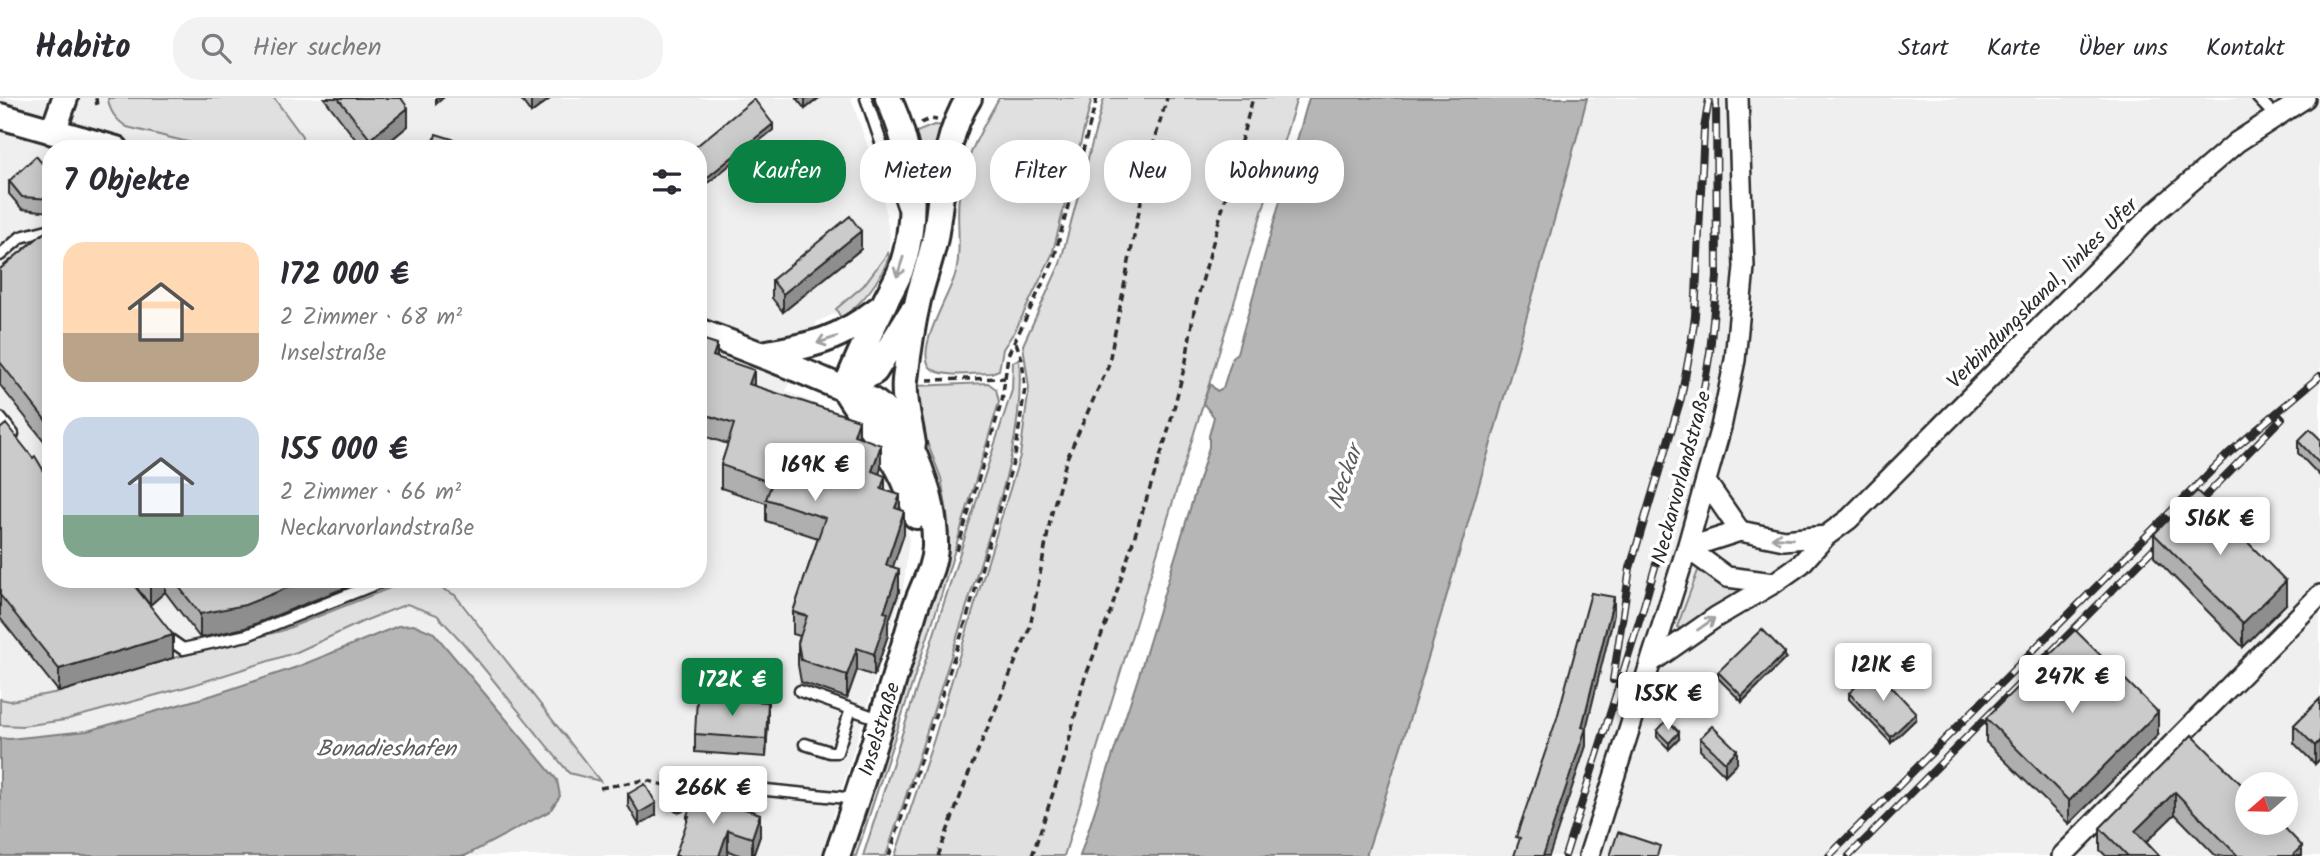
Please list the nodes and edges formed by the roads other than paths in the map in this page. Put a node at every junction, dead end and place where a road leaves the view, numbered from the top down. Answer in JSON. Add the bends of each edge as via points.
{"nodes":[{"id":1,"x":65,"y":98,"type":"edge"},
{"id":2,"x":866,"y":98,"type":"edge"},
{"id":3,"x":888,"y":98,"type":"edge"},
{"id":4,"x":969,"y":98,"type":"edge"},
{"id":5,"x":1738,"y":98,"type":"edge"},
{"id":6,"x":2258,"y":98,"type":"edge"},
{"id":7,"x":2305,"y":98,"type":"edge"},
{"id":8,"x":0,"y":116,"type":"edge"},
{"id":9,"x":2276,"y":117,"type":"junction"},
{"id":10,"x":53,"y":132,"type":"junction"},
{"id":11,"x":83,"y":140,"type":"edge"},
{"id":12,"x":910,"y":227,"type":"junction"},
{"id":13,"x":42,"y":231,"type":"edge"},
{"id":14,"x":0,"y":256,"type":"edge"},
{"id":15,"x":918,"y":300,"type":"junction"},
{"id":16,"x":883,"y":305,"type":"junction"},
{"id":17,"x":707,"y":334,"type":"edge"},
{"id":18,"x":762,"y":354,"type":"junction"},
{"id":19,"x":845,"y":390,"type":"junction"},
{"id":20,"x":0,"y":418,"type":"edge"},
{"id":21,"x":23,"y":445,"type":"edge"},
{"id":22,"x":915,"y":455,"type":"junction"},
{"id":23,"x":1706,"y":482,"type":"junction"},
{"id":24,"x":1740,"y":531,"type":"junction"},
{"id":25,"x":1826,"y":536,"type":"junction"},
{"id":26,"x":1687,"y":548,"type":"junction"},
{"id":27,"x":1774,"y":583,"type":"junction"},
{"id":28,"x":365,"y":588,"type":"edge"},
{"id":29,"x":2320,"y":595,"type":"edge"},
{"id":30,"x":917,"y":600,"type":"junction"},
{"id":31,"x":157,"y":627,"type":"edge"},
{"id":32,"x":1650,"y":663,"type":"junction"},
{"id":33,"x":800,"y":691,"type":"dead end"},
{"id":34,"x":851,"y":709,"type":"junction"},
{"id":35,"x":882,"y":720,"type":"junction"},
{"id":36,"x":805,"y":744,"type":"dead end"},
{"id":37,"x":857,"y":799,"type":"junction"},
{"id":38,"x":679,"y":806,"type":"dead end"},
{"id":39,"x":837,"y":856,"type":"edge"},
{"id":40,"x":1588,"y":856,"type":"edge"},
{"id":41,"x":2062,"y":856,"type":"edge"}],
"edges":[{"from":1,"to":10,"type":"street"},
{"from":2,"to":12,"type":"lane"},
{"from":3,"to":12,"type":"street","via":[[903,136],[912,180]]},
{"from":4,"to":15,"type":"street","via":[[950,147],[935,239]]},
{"from":5,"to":23,"type":"street","name":"Neckarvorlandstraße","via":[[1744,267],[1735,360]]},
{"from":6,"to":9,"type":"lane"},
{"from":7,"to":9,"type":"street","name":"Verbindungskanal, linkes Ufer"},
{"from":8,"to":10,"type":"street"},
{"from":9,"to":25,"type":"street","name":"Verbindungskanal, linkes Ufer","via":[[2237,142],[2152,215],[1849,519]]},
{"from":10,"to":11,"type":"street"},
{"from":12,"to":16,"type":"street","one_way":true,"via":[[900,271]]},
{"from":13,"to":14,"type":"lane","via":[[21,237]]},
{"from":15,"to":19,"type":"street","via":[[875,371]]},
{"from":15,"to":22,"type":"street","via":[[905,381]]},
{"from":16,"to":18,"type":"street","one_way":true,"via":[[828,340]]},
{"from":16,"to":19,"type":"street"},
{"from":17,"to":18,"type":"street"},
{"from":18,"to":19,"type":"street"},
{"from":19,"to":22,"type":"street","name":"Inselstraße","via":[[878,404]]},
{"from":19,"to":30,"type":"street","name":"Inselstraße","via":[[906,482],[918,528]]},
{"from":20,"to":21,"type":"lane"},
{"from":22,"to":30,"type":"street","name":"Inselstraße","via":[[928,496],[935,546],[932,570]]},
{"from":23,"to":24,"type":"street"},
{"from":23,"to":26,"type":"street","name":"Neckarvorlandstraße"},
{"from":25,"to":24,"type":"street","one_way":true,"via":[[1784,540]]},
{"from":24,"to":26,"type":"street"},
{"from":25,"to":27,"type":"street","name":"Verbindungskanal, linkes Ufer","via":[[1801,564]]},
{"from":26,"to":27,"type":"street","via":[[1727,577]]},
{"from":26,"to":32,"type":"street","name":"Neckarvorlandstraße"},
{"from":32,"to":27,"type":"street","name":"Verbindungskanal, linkes Ufer","one_way":true},
{"from":28,"to":31,"type":"lane","via":[[247,635],[183,649]]},
{"from":29,"to":41,"type":"street"},
{"from":30,"to":35,"type":"street","name":"Inselstraße"},
{"from":32,"to":40,"type":"street","name":"Neckarvorlandstraße"},
{"from":33,"to":34,"type":"lane"},
{"from":34,"to":35,"type":"lane"},
{"from":34,"to":36,"type":"lane","via":[[837,752]]},
{"from":35,"to":37,"type":"street","name":"Inselstraße"},
{"from":37,"to":38,"type":"lane","via":[[726,786],[692,792]]},
{"from":37,"to":39,"type":"street","name":"Inselstraße"}]}
